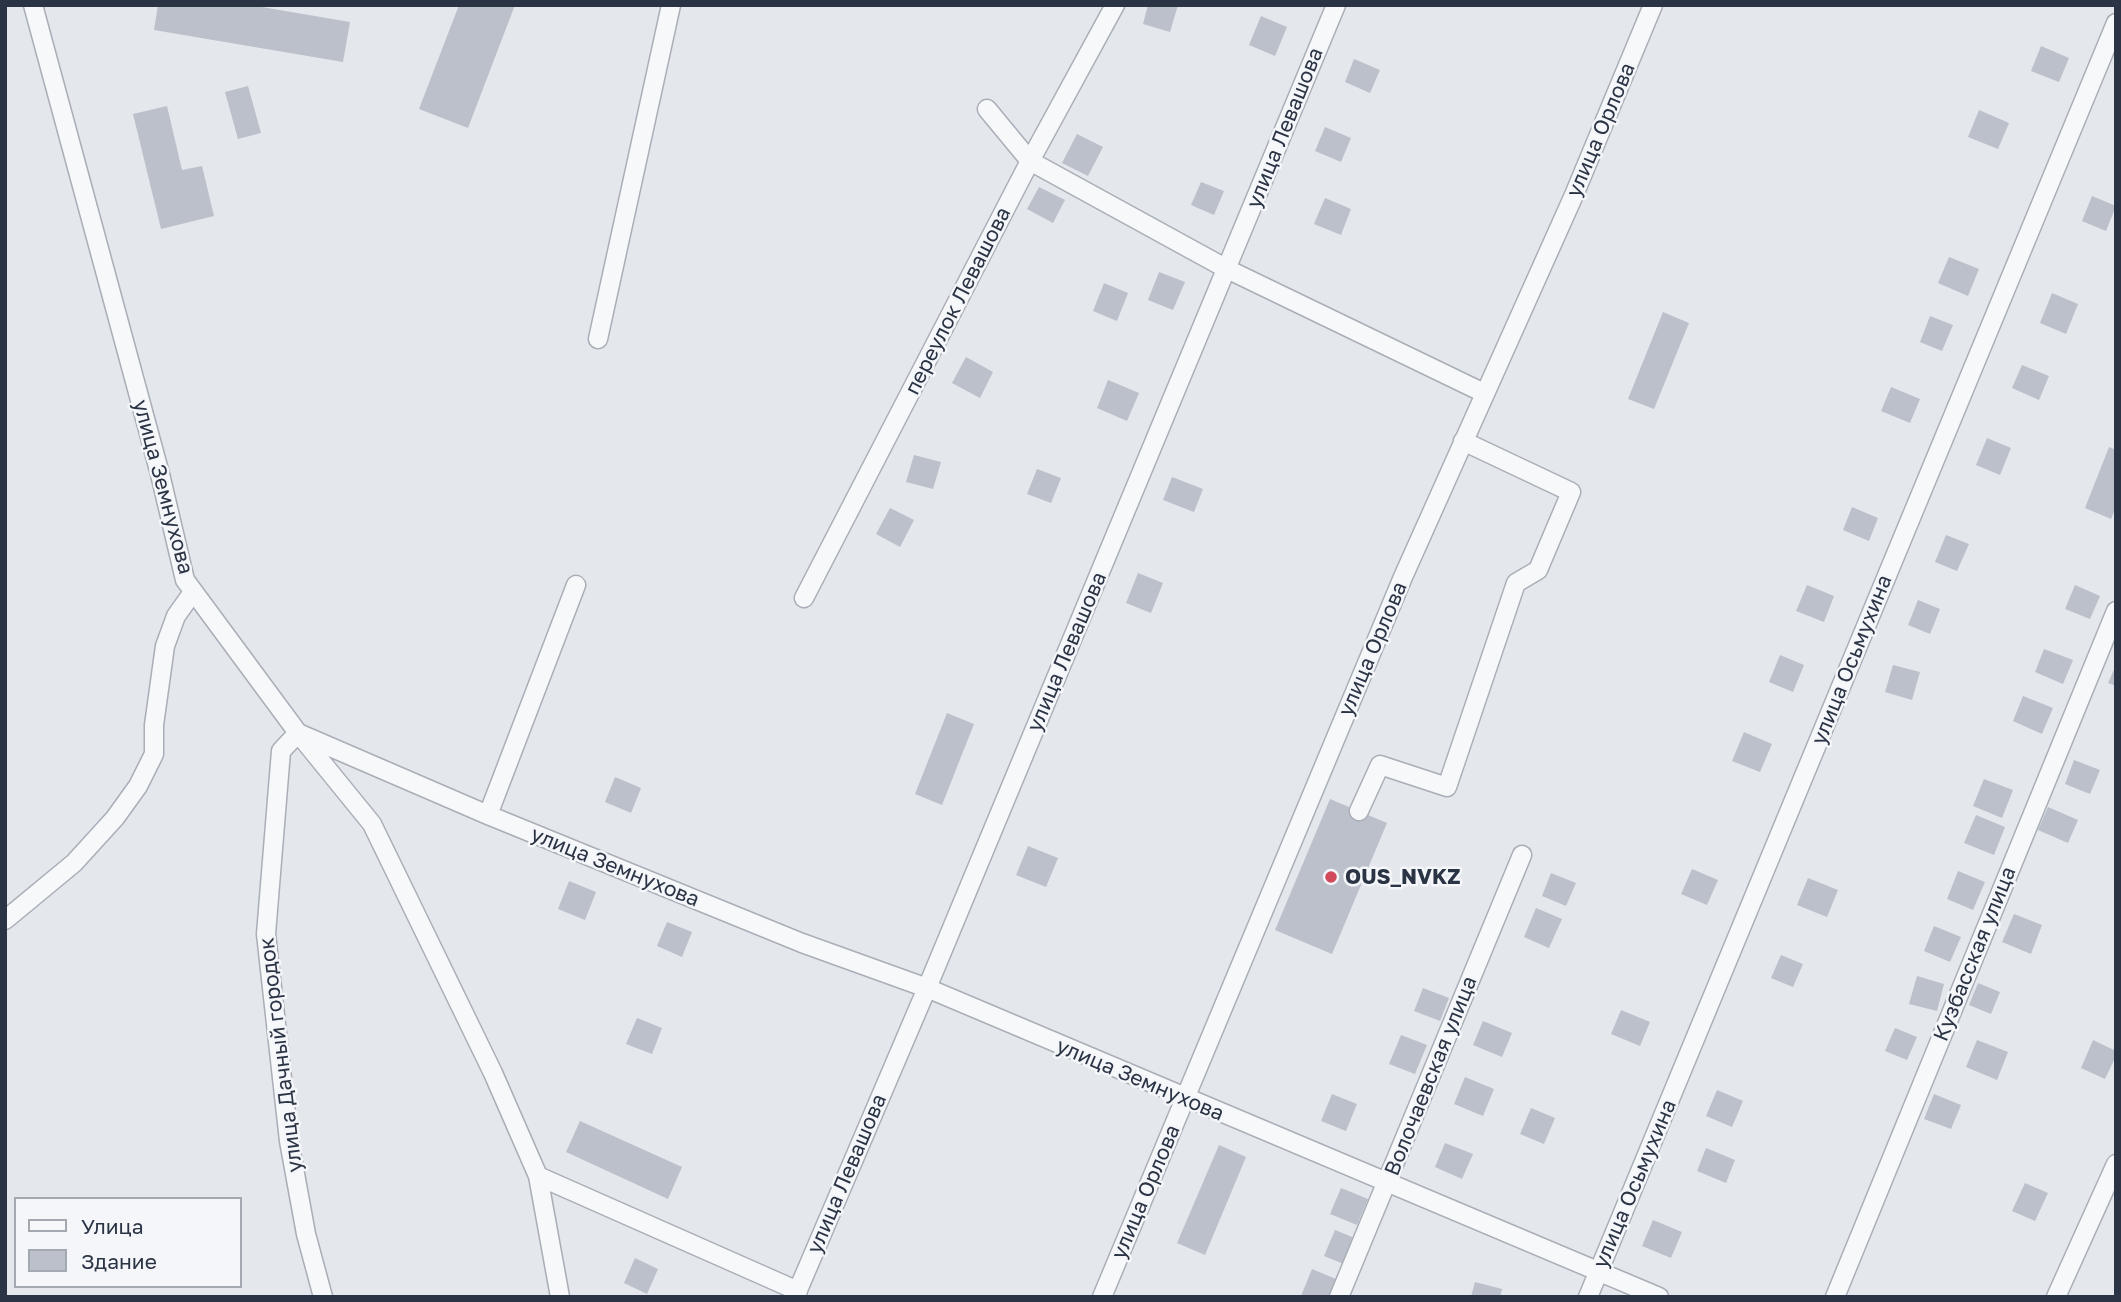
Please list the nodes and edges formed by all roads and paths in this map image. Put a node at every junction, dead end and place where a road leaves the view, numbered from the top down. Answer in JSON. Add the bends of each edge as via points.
{"nodes":[{"id":1,"x":33,"y":5,"type":"edge"},
{"id":2,"x":671,"y":5,"type":"edge"},
{"id":3,"x":1115,"y":5,"type":"edge"},
{"id":4,"x":1336,"y":5,"type":"edge"},
{"id":5,"x":1653,"y":5,"type":"edge"},
{"id":6,"x":2116,"y":23,"type":"edge"},
{"id":7,"x":987,"y":109,"type":"dead end"},
{"id":8,"x":1030,"y":161,"type":"junction"},
{"id":9,"x":1227,"y":270,"type":"junction"},
{"id":10,"x":598,"y":339,"type":"dead end"},
{"id":11,"x":1484,"y":394,"type":"junction"},
{"id":12,"x":1463,"y":441,"type":"junction"},
{"id":13,"x":576,"y":585,"type":"dead end"},
{"id":14,"x":193,"y":592,"type":"junction"},
{"id":15,"x":804,"y":598,"type":"dead end"},
{"id":16,"x":2116,"y":611,"type":"edge"},
{"id":17,"x":298,"y":733,"type":"junction"},
{"id":18,"x":1359,"y":811,"type":"dead end"},
{"id":19,"x":488,"y":816,"type":"junction"},
{"id":20,"x":1522,"y":855,"type":"dead end"},
{"id":21,"x":5,"y":920,"type":"edge"},
{"id":22,"x":926,"y":988,"type":"junction"},
{"id":23,"x":1186,"y":1099,"type":"junction"},
{"id":24,"x":2116,"y":1164,"type":"edge"},
{"id":25,"x":538,"y":1176,"type":"junction"},
{"id":26,"x":1386,"y":1183,"type":"junction"},
{"id":27,"x":1598,"y":1272,"type":"junction"},
{"id":28,"x":797,"y":1294,"type":"edge"},
{"id":29,"x":323,"y":1297,"type":"edge"},
{"id":30,"x":560,"y":1297,"type":"edge"},
{"id":31,"x":1102,"y":1297,"type":"edge"},
{"id":32,"x":1339,"y":1297,"type":"edge"},
{"id":33,"x":1588,"y":1297,"type":"edge"},
{"id":34,"x":1659,"y":1297,"type":"edge"},
{"id":35,"x":1835,"y":1297,"type":"edge"},
{"id":36,"x":2056,"y":1297,"type":"edge"}],
"edges":[{"from":1,"to":14,"type":"street","name":"улица Земнухова","via":[[185,580]]},
{"from":2,"to":10,"type":"street"},
{"from":3,"to":8,"type":"street","name":"переулок Левашова"},
{"from":4,"to":9,"type":"street","name":"улица Левашова"},
{"from":5,"to":11,"type":"street","name":"улица Орлова"},
{"from":6,"to":27,"type":"street","name":"улица Осьмухина"},
{"from":7,"to":8,"type":"street"},
{"from":8,"to":9,"type":"street"},
{"from":8,"to":15,"type":"street","name":"переулок Левашова"},
{"from":9,"to":11,"type":"street"},
{"from":9,"to":22,"type":"street","name":"улица Левашова"},
{"from":11,"to":12,"type":"street","name":"улица Орлова"},
{"from":12,"to":18,"type":"street","via":[[1571,492],[1538,570],[1516,583],[1447,787],[1380,765]]},
{"from":12,"to":23,"type":"street","name":"улица Орлова"},
{"from":13,"to":19,"type":"street"},
{"from":14,"to":17,"type":"street","name":"улица Земнухова"},
{"from":14,"to":21,"type":"street","via":[[176,616],[165,646],[154,754],[138,786],[74,863]]},
{"from":16,"to":35,"type":"street","name":"Кузбасская улица"},
{"from":17,"to":19,"type":"street","name":"улица Земнухова"},
{"from":17,"to":25,"type":"street","via":[[372,824]]},
{"from":17,"to":29,"type":"street","name":"улица Дачный городок","via":[[281,751],[266,934],[289,1142]]},
{"from":19,"to":22,"type":"street","name":"улица Земнухова"},
{"from":20,"to":26,"type":"street","name":"Волочаевская улица"},
{"from":22,"to":23,"type":"street","name":"улица Земнухова"},
{"from":22,"to":28,"type":"street","name":"улица Левашова"},
{"from":23,"to":26,"type":"street","name":"улица Земнухова"},
{"from":23,"to":31,"type":"street","name":"улица Орлова"},
{"from":24,"to":36,"type":"street"},
{"from":25,"to":28,"type":"street"},
{"from":25,"to":30,"type":"street"},
{"from":26,"to":27,"type":"street","name":"улица Земнухова"},
{"from":26,"to":32,"type":"street","name":"Волочаевская улица"},
{"from":27,"to":33,"type":"street","name":"улица Осьмухина"},
{"from":27,"to":34,"type":"street","name":"улица Земнухова"}]}
